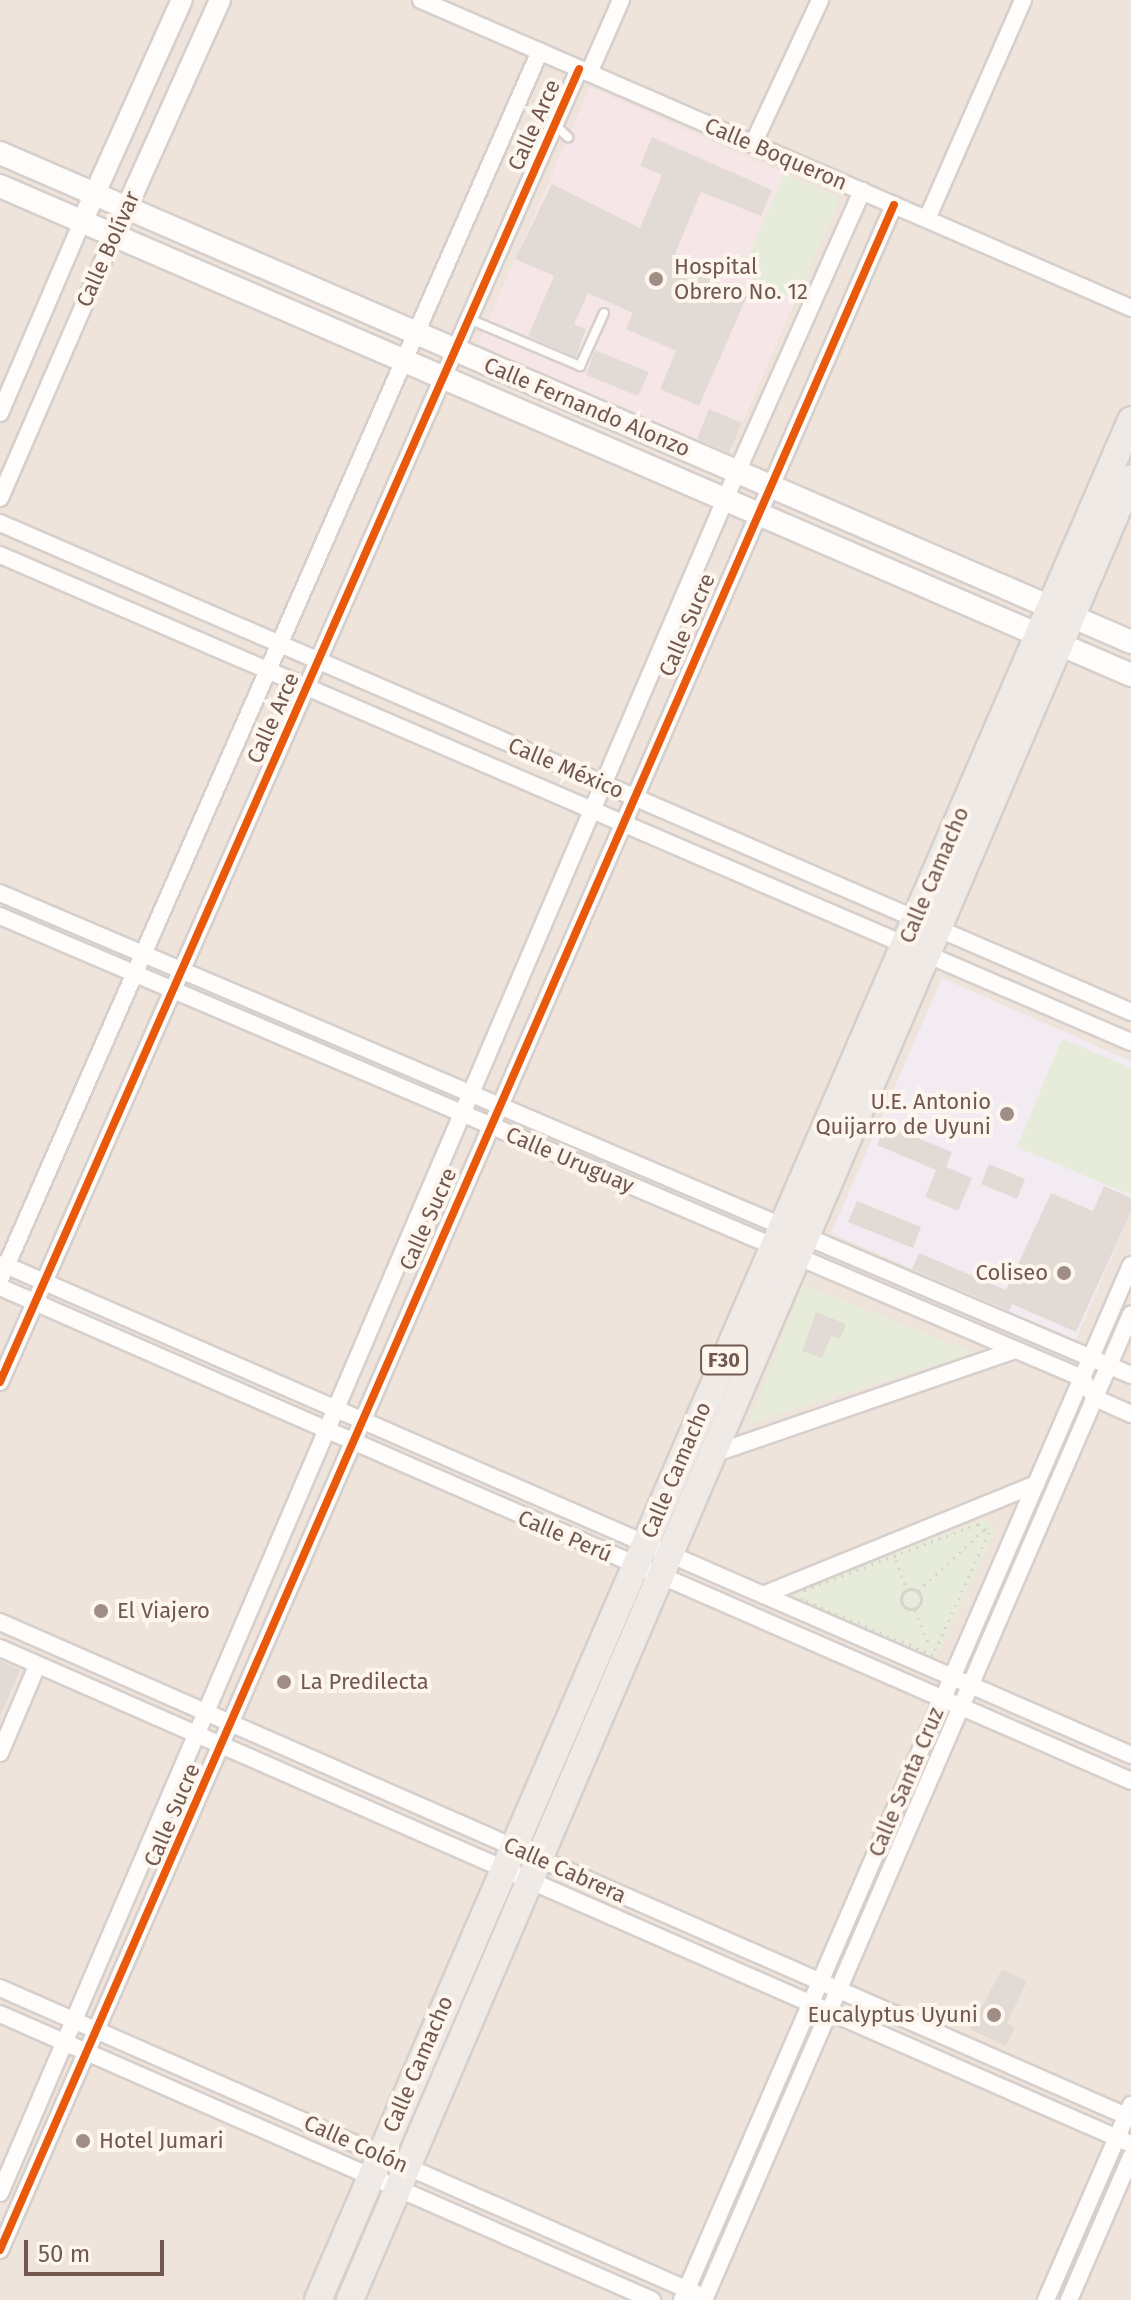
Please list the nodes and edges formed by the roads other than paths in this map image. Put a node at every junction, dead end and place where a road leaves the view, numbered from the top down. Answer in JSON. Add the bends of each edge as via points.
{"nodes":[{"id":1,"x":182,"y":0,"type":"edge"},
{"id":2,"x":220,"y":0,"type":"edge"},
{"id":3,"x":421,"y":0,"type":"edge"},
{"id":4,"x":621,"y":0,"type":"edge"},
{"id":5,"x":820,"y":0,"type":"edge"},
{"id":6,"x":1023,"y":0,"type":"edge"},
{"id":7,"x":540,"y":51,"type":"junction"},
{"id":8,"x":584,"y":71,"type":"junction"},
{"id":9,"x":554,"y":124,"type":"junction"},
{"id":10,"x":568,"y":137,"type":"dead end"},
{"id":11,"x":753,"y":144,"type":"junction"},
{"id":12,"x":0,"y":153,"type":"edge"},
{"id":13,"x":0,"y":186,"type":"edge"},
{"id":14,"x":862,"y":191,"type":"junction"},
{"id":15,"x":94,"y":193,"type":"junction"},
{"id":16,"x":894,"y":205,"type":"junction"},
{"id":17,"x":126,"y":207,"type":"junction"},
{"id":18,"x":927,"y":219,"type":"junction"},
{"id":19,"x":82,"y":222,"type":"junction"},
{"id":20,"x":114,"y":236,"type":"junction"},
{"id":21,"x":1131,"y":308,"type":"edge"},
{"id":22,"x":604,"y":313,"type":"dead end"},
{"id":23,"x":468,"y":319,"type":"junction"},
{"id":24,"x":417,"y":333,"type":"junction"},
{"id":25,"x":455,"y":350,"type":"junction"},
{"id":26,"x":405,"y":361,"type":"junction"},
{"id":27,"x":442,"y":378,"type":"junction"},
{"id":28,"x":0,"y":413,"type":"edge"},
{"id":29,"x":1131,"y":420,"type":"edge"},
{"id":30,"x":737,"y":472,"type":"junction"},
{"id":31,"x":768,"y":485,"type":"junction"},
{"id":32,"x":1128,"y":492,"type":"edge"},
{"id":33,"x":0,"y":498,"type":"edge"},
{"id":34,"x":725,"y":500,"type":"junction"},
{"id":35,"x":756,"y":513,"type":"junction"},
{"id":36,"x":0,"y":523,"type":"edge"},
{"id":37,"x":0,"y":555,"type":"edge"},
{"id":38,"x":1062,"y":612,"type":"junction"},
{"id":39,"x":1050,"y":640,"type":"junction"},
{"id":40,"x":1131,"y":642,"type":"edge"},
{"id":41,"x":281,"y":645,"type":"junction"},
{"id":42,"x":318,"y":660,"type":"junction"},
{"id":43,"x":270,"y":672,"type":"junction"},
{"id":44,"x":1131,"y":675,"type":"edge"},
{"id":45,"x":306,"y":687,"type":"junction"},
{"id":46,"x":603,"y":784,"type":"junction"},
{"id":47,"x":632,"y":797,"type":"junction"},
{"id":48,"x":592,"y":810,"type":"junction"},
{"id":49,"x":621,"y":823,"type":"junction"},
{"id":50,"x":0,"y":893,"type":"edge"},
{"id":51,"x":0,"y":916,"type":"edge"},
{"id":52,"x":915,"y":919,"type":"junction"},
{"id":53,"x":939,"y":929,"type":"junction"},
{"id":54,"x":904,"y":945,"type":"junction"},
{"id":55,"x":146,"y":955,"type":"junction"},
{"id":56,"x":928,"y":955,"type":"junction"},
{"id":57,"x":181,"y":970,"type":"junction"},
{"id":58,"x":138,"y":975,"type":"junction"},
{"id":59,"x":172,"y":989,"type":"junction"},
{"id":60,"x":1131,"y":1012,"type":"edge"},
{"id":61,"x":1131,"y":1042,"type":"edge"},
{"id":62,"x":470,"y":1093,"type":"junction"},
{"id":63,"x":498,"y":1105,"type":"junction"},
{"id":64,"x":462,"y":1113,"type":"junction"},
{"id":65,"x":489,"y":1125,"type":"junction"},
{"id":66,"x":777,"y":1236,"type":"junction"},
{"id":67,"x":802,"y":1247,"type":"junction"},
{"id":68,"x":1131,"y":1265,"type":"edge"},
{"id":69,"x":3,"y":1270,"type":"edge"},
{"id":70,"x":43,"y":1283,"type":"junction"},
{"id":71,"x":0,"y":1287,"type":"edge"},
{"id":72,"x":33,"y":1305,"type":"junction"},
{"id":73,"x":1131,"y":1314,"type":"edge"},
{"id":74,"x":1015,"y":1350,"type":"junction"},
{"id":75,"x":1091,"y":1358,"type":"junction"},
{"id":76,"x":1109,"y":1365,"type":"junction"},
{"id":77,"x":1131,"y":1375,"type":"edge"},
{"id":78,"x":1082,"y":1378,"type":"junction"},
{"id":79,"x":0,"y":1382,"type":"edge"},
{"id":80,"x":1095,"y":1398,"type":"junction"},
{"id":81,"x":334,"y":1410,"type":"junction"},
{"id":82,"x":1131,"y":1414,"type":"edge"},
{"id":83,"x":360,"y":1421,"type":"junction"},
{"id":84,"x":325,"y":1431,"type":"junction"},
{"id":85,"x":351,"y":1443,"type":"junction"},
{"id":86,"x":713,"y":1454,"type":"junction"},
{"id":87,"x":1036,"y":1484,"type":"junction"},
{"id":88,"x":639,"y":1555,"type":"junction"},
{"id":89,"x":665,"y":1566,"type":"junction"},
{"id":90,"x":763,"y":1595,"type":"junction"},
{"id":91,"x":0,"y":1622,"type":"edge"},
{"id":92,"x":0,"y":1648,"type":"edge"},
{"id":93,"x":37,"y":1666,"type":"junction"},
{"id":94,"x":952,"y":1678,"type":"junction"},
{"id":95,"x":970,"y":1685,"type":"junction"},
{"id":96,"x":942,"y":1699,"type":"junction"},
{"id":97,"x":961,"y":1707,"type":"junction"},
{"id":98,"x":208,"y":1713,"type":"junction"},
{"id":99,"x":231,"y":1724,"type":"junction"},
{"id":100,"x":198,"y":1735,"type":"junction"},
{"id":101,"x":222,"y":1745,"type":"junction"},
{"id":102,"x":0,"y":1753,"type":"edge"},
{"id":103,"x":1131,"y":1755,"type":"edge"},
{"id":104,"x":1131,"y":1781,"type":"edge"},
{"id":105,"x":508,"y":1858,"type":"junction"},
{"id":106,"x":534,"y":1870,"type":"junction"},
{"id":107,"x":820,"y":1982,"type":"junction"},
{"id":108,"x":0,"y":1988,"type":"edge"},
{"id":109,"x":838,"y":1990,"type":"junction"},
{"id":110,"x":810,"y":2003,"type":"junction"},
{"id":111,"x":829,"y":2011,"type":"junction"},
{"id":112,"x":0,"y":2014,"type":"edge"},
{"id":113,"x":76,"y":2021,"type":"junction"},
{"id":114,"x":98,"y":2031,"type":"junction"},
{"id":115,"x":67,"y":2043,"type":"junction"},
{"id":116,"x":89,"y":2053,"type":"junction"},
{"id":117,"x":1129,"y":2113,"type":"edge"},
{"id":118,"x":1124,"y":2141,"type":"edge"},
{"id":119,"x":1131,"y":2157,"type":"edge"},
{"id":120,"x":375,"y":2165,"type":"junction"},
{"id":121,"x":402,"y":2177,"type":"junction"},
{"id":122,"x":0,"y":2193,"type":"edge"},
{"id":123,"x":0,"y":2250,"type":"edge"},
{"id":124,"x":684,"y":2294,"type":"edge"},
{"id":125,"x":707,"y":2299,"type":"edge"},
{"id":126,"x":318,"y":2300,"type":"edge"},
{"id":127,"x":350,"y":2300,"type":"edge"},
{"id":128,"x":652,"y":2300,"type":"edge"},
{"id":129,"x":1046,"y":2300,"type":"edge"},
{"id":130,"x":1069,"y":2300,"type":"edge"}],
"edges":[{"from":1,"to":15,"type":"street","name":"Calle Bolívar"},
{"from":2,"to":17,"type":"street","name":"Calle Bolívar"},
{"from":3,"to":7,"type":"street","name":"Calle Boqueron"},
{"from":4,"to":8,"type":"street","name":"Calle Arce"},
{"from":5,"to":11,"type":"street"},
{"from":6,"to":18,"type":"street"},
{"from":7,"to":8,"type":"street","name":"Calle Boqueron"},
{"from":7,"to":24,"type":"street","name":"Calle Arce"},
{"from":8,"to":9,"type":"street","name":"Calle Arce"},
{"from":8,"to":11,"type":"street","name":"Calle Boqueron"},
{"from":9,"to":10,"type":"lane"},
{"from":9,"to":23,"type":"street","name":"Calle Arce"},
{"from":11,"to":14,"type":"street","name":"Calle Boqueron"},
{"from":12,"to":15,"type":"main road","name":"Calle Fernando Alonzo"},
{"from":13,"to":19,"type":"main road","name":"Calle Fernando Alonzo"},
{"from":14,"to":16,"type":"street","name":"Calle Boqueron"},
{"from":14,"to":30,"type":"street","name":"Calle Sucre"},
{"from":15,"to":17,"type":"main road","name":"Calle Fernando Alonzo"},
{"from":15,"to":19,"type":"street","name":"Calle Bolívar"},
{"from":16,"to":18,"type":"street","name":"Calle Boqueron"},
{"from":16,"to":31,"type":"street","name":"Calle Sucre"},
{"from":17,"to":20,"type":"street","name":"Calle Bolívar"},
{"from":17,"to":24,"type":"main road","name":"Calle Fernando Alonzo"},
{"from":18,"to":21,"type":"street","name":"Calle Boqueron"},
{"from":19,"to":20,"type":"main road","name":"Calle Fernando Alonzo"},
{"from":19,"to":28,"type":"street","name":"Calle Bolívar"},
{"from":20,"to":26,"type":"main road","name":"Calle Fernando Alonzo"},
{"from":20,"to":33,"type":"street","name":"Calle Bolívar"},
{"from":22,"to":23,"type":"lane","via":[[580,366]]},
{"from":23,"to":25,"type":"street","name":"Calle Arce"},
{"from":24,"to":25,"type":"main road","name":"Calle Fernando Alonzo"},
{"from":24,"to":26,"type":"street","name":"Calle Arce"},
{"from":25,"to":27,"type":"street","name":"Calle Arce"},
{"from":25,"to":30,"type":"main road","name":"Calle Fernando Alonzo"},
{"from":26,"to":27,"type":"main road","name":"Calle Fernando Alonzo"},
{"from":26,"to":41,"type":"street","name":"Calle Arce"},
{"from":27,"to":34,"type":"main road","name":"Calle Fernando Alonzo"},
{"from":27,"to":42,"type":"street","name":"Calle Arce"},
{"from":29,"to":38,"type":"highway","name":"Calle Camacho","number":"F30"},
{"from":30,"to":31,"type":"main road","name":"Calle Fernando Alonzo"},
{"from":30,"to":34,"type":"street","name":"Calle Sucre"},
{"from":31,"to":35,"type":"street","name":"Calle Sucre"},
{"from":31,"to":38,"type":"main road","name":"Calle Fernando Alonzo"},
{"from":32,"to":38,"type":"highway","name":"Calle Camacho","number":"F30"},
{"from":34,"to":35,"type":"main road","name":"Calle Fernando Alonzo"},
{"from":34,"to":46,"type":"street","name":"Calle Sucre"},
{"from":35,"to":39,"type":"main road","name":"Calle Fernando Alonzo"},
{"from":35,"to":47,"type":"street","name":"Calle Sucre"},
{"from":36,"to":41,"type":"street","name":"Calle México"},
{"from":37,"to":43,"type":"street","name":"Calle México"},
{"from":38,"to":39,"type":"highway","name":"Calle Camacho","number":"F30"},
{"from":38,"to":40,"type":"main road","name":"Calle Fernando Alonzo"},
{"from":39,"to":44,"type":"main road","name":"Calle Fernando Alonzo"},
{"from":39,"to":52,"type":"highway","name":"Calle Camacho","number":"F30"},
{"from":39,"to":53,"type":"highway","name":"Calle Camacho","number":"F30"},
{"from":41,"to":42,"type":"street","name":"Calle México"},
{"from":41,"to":43,"type":"street","name":"Calle Arce"},
{"from":42,"to":45,"type":"street","name":"Calle Arce"},
{"from":42,"to":46,"type":"street","name":"Calle México"},
{"from":43,"to":45,"type":"street","name":"Calle México"},
{"from":43,"to":55,"type":"street","name":"Calle Arce"},
{"from":45,"to":48,"type":"street","name":"Calle México"},
{"from":45,"to":57,"type":"street","name":"Calle Arce"},
{"from":46,"to":47,"type":"street","name":"Calle México"},
{"from":46,"to":48,"type":"street","name":"Calle Sucre"},
{"from":47,"to":49,"type":"street","name":"Calle Sucre"},
{"from":47,"to":52,"type":"street","name":"Calle México"},
{"from":48,"to":49,"type":"street","name":"Calle México"},
{"from":48,"to":62,"type":"street","name":"Calle Sucre"},
{"from":49,"to":54,"type":"street","name":"Calle México"},
{"from":49,"to":63,"type":"street","name":"Calle Sucre"},
{"from":50,"to":55,"type":"street","name":"Calle Uruguay"},
{"from":51,"to":58,"type":"street","name":"Calle Uruguay"},
{"from":52,"to":53,"type":"street","name":"Calle México"},
{"from":52,"to":54,"type":"highway","name":"Calle Camacho","number":"F30"},
{"from":53,"to":56,"type":"highway","name":"Calle Camacho","number":"F30"},
{"from":53,"to":60,"type":"street","name":"Calle México"},
{"from":54,"to":56,"type":"street","name":"Calle México"},
{"from":54,"to":66,"type":"highway","name":"Calle Camacho","number":"F30"},
{"from":55,"to":57,"type":"street","name":"Calle Uruguay"},
{"from":55,"to":58,"type":"street","name":"Calle Arce"},
{"from":56,"to":61,"type":"street","name":"Calle México"},
{"from":56,"to":67,"type":"highway","name":"Calle Camacho","number":"F30"},
{"from":57,"to":59,"type":"street","name":"Calle Arce"},
{"from":57,"to":62,"type":"street","name":"Calle Uruguay"},
{"from":58,"to":59,"type":"street","name":"Calle Uruguay"},
{"from":58,"to":69,"type":"street","name":"Calle Arce"},
{"from":59,"to":64,"type":"street","name":"Calle Uruguay"},
{"from":59,"to":70,"type":"street","name":"Calle Arce"},
{"from":62,"to":63,"type":"street","name":"Calle Uruguay"},
{"from":62,"to":64,"type":"street","name":"Calle Sucre"},
{"from":63,"to":65,"type":"street","name":"Calle Sucre"},
{"from":63,"to":66,"type":"street","name":"Calle Uruguay"},
{"from":64,"to":65,"type":"street","name":"Calle Uruguay"},
{"from":64,"to":81,"type":"street","name":"Calle Sucre"},
{"from":65,"to":66,"type":"street","name":"Calle Uruguay"},
{"from":65,"to":83,"type":"street","name":"Calle Sucre"},
{"from":66,"to":67,"type":"street","name":"Calle Uruguay"},
{"from":66,"to":88,"type":"highway","name":"Calle Camacho","number":"F30"},
{"from":67,"to":74,"type":"street","name":"Calle Uruguay"},
{"from":67,"to":75,"type":"street","name":"Calle Uruguay"},
{"from":67,"to":86,"type":"highway","name":"Calle Camacho","number":"F30"},
{"from":68,"to":75,"type":"street","name":"Calle Santa Cruz"},
{"from":69,"to":70,"type":"street","name":"Calle Perú"},
{"from":70,"to":72,"type":"street","name":"Calle Arce"},
{"from":70,"to":81,"type":"street","name":"Calle Perú"},
{"from":71,"to":72,"type":"street","name":"Calle Perú"},
{"from":72,"to":79,"type":"street","name":"Calle Arce"},
{"from":72,"to":84,"type":"street","name":"Calle Perú"},
{"from":73,"to":76,"type":"street","name":"Calle Santa Cruz"},
{"from":74,"to":78,"type":"street","name":"Calle Uruguay"},
{"from":74,"to":86,"type":"street"},
{"from":75,"to":76,"type":"street","name":"Calle Uruguay"},
{"from":75,"to":78,"type":"street","name":"Calle Santa Cruz"},
{"from":76,"to":77,"type":"street","name":"Calle Uruguay"},
{"from":76,"to":80,"type":"street","name":"Calle Santa Cruz"},
{"from":78,"to":80,"type":"street"},
{"from":78,"to":87,"type":"street","name":"Calle Santa Cruz"},
{"from":80,"to":82,"type":"street"},
{"from":80,"to":95,"type":"street","name":"Calle Santa Cruz"},
{"from":81,"to":83,"type":"street","name":"Calle Perú"},
{"from":81,"to":84,"type":"street","name":"Calle Sucre"},
{"from":83,"to":85,"type":"street","name":"Calle Sucre"},
{"from":83,"to":88,"type":"street","name":"Calle Perú"},
{"from":84,"to":85,"type":"street","name":"Calle Perú"},
{"from":84,"to":98,"type":"street","name":"Calle Sucre"},
{"from":85,"to":88,"type":"street","name":"Calle Perú"},
{"from":85,"to":99,"type":"street","name":"Calle Sucre"},
{"from":86,"to":89,"type":"highway","name":"Calle Camacho","number":"F30"},
{"from":87,"to":90,"type":"street"},
{"from":87,"to":94,"type":"street","name":"Calle Santa Cruz"},
{"from":88,"to":89,"type":"street","name":"Calle Perú"},
{"from":88,"to":89,"type":"street","name":"Calle Perú"},
{"from":88,"to":105,"type":"highway","name":"Calle Camacho","number":"F30"},
{"from":89,"to":90,"type":"street","name":"Calle Perú"},
{"from":89,"to":96,"type":"street","name":"Calle Perú"},
{"from":89,"to":106,"type":"highway","name":"Calle Camacho","number":"F30"},
{"from":90,"to":94,"type":"street","name":"Calle Perú"},
{"from":91,"to":98,"type":"street","name":"Calle Cabrera"},
{"from":92,"to":93,"type":"street","name":"Calle Cabrera"},
{"from":93,"to":100,"type":"street","name":"Calle Cabrera"},
{"from":93,"to":102,"type":"street"},
{"from":94,"to":95,"type":"street","name":"Calle Perú"},
{"from":94,"to":96,"type":"street","name":"Calle Santa Cruz"},
{"from":95,"to":97,"type":"street","name":"Calle Santa Cruz"},
{"from":95,"to":103,"type":"street","name":"Calle Perú"},
{"from":96,"to":97,"type":"street","name":"Calle Perú"},
{"from":96,"to":107,"type":"street","name":"Calle Santa Cruz"},
{"from":97,"to":104,"type":"street","name":"Calle Perú"},
{"from":97,"to":109,"type":"street","name":"Calle Santa Cruz"},
{"from":98,"to":99,"type":"street","name":"Calle Cabrera"},
{"from":98,"to":100,"type":"street","name":"Calle Sucre"},
{"from":99,"to":101,"type":"street","name":"Calle Sucre"},
{"from":99,"to":105,"type":"street","name":"Calle Cabrera"},
{"from":100,"to":101,"type":"street","name":"Calle Cabrera"},
{"from":100,"to":113,"type":"street","name":"Calle Sucre"},
{"from":101,"to":105,"type":"street","name":"Calle Cabrera"},
{"from":101,"to":114,"type":"street","name":"Calle Sucre"},
{"from":105,"to":106,"type":"street","name":"Calle Cabrera"},
{"from":105,"to":106,"type":"street","name":"Calle Cabrera"},
{"from":105,"to":120,"type":"highway","name":"Calle Camacho","number":"F30"},
{"from":106,"to":107,"type":"street","name":"Calle Cabrera"},
{"from":106,"to":110,"type":"street","name":"Calle Cabrera"},
{"from":106,"to":121,"type":"highway","name":"Calle Camacho","number":"F30"},
{"from":107,"to":109,"type":"street","name":"Calle Cabrera"},
{"from":107,"to":110,"type":"street","name":"Calle Santa Cruz"},
{"from":108,"to":113,"type":"street","name":"Calle Colón"},
{"from":109,"to":111,"type":"street","name":"Calle Santa Cruz"},
{"from":109,"to":117,"type":"street","name":"Calle Cabrera"},
{"from":110,"to":111,"type":"street","name":"Calle Cabrera"},
{"from":110,"to":124,"type":"street","name":"Calle Santa Cruz"},
{"from":111,"to":118,"type":"street","name":"Calle Cabrera"},
{"from":111,"to":125,"type":"street","name":"Calle Santa Cruz"},
{"from":112,"to":115,"type":"street","name":"Calle Colón"},
{"from":113,"to":114,"type":"street","name":"Calle Colón"},
{"from":113,"to":115,"type":"street","name":"Calle Sucre"},
{"from":114,"to":116,"type":"street","name":"Calle Sucre"},
{"from":114,"to":120,"type":"street","name":"Calle Colón"},
{"from":115,"to":116,"type":"street","name":"Calle Colón"},
{"from":115,"to":122,"type":"street","name":"Calle Sucre"},
{"from":116,"to":120,"type":"street","name":"Calle Colón"},
{"from":116,"to":123,"type":"street","name":"Calle Sucre"},
{"from":117,"to":118,"type":"street"},
{"from":118,"to":129,"type":"street"},
{"from":119,"to":130,"type":"street"},
{"from":120,"to":121,"type":"street","name":"Calle Colón"},
{"from":120,"to":121,"type":"street","name":"Calle Colón"},
{"from":120,"to":126,"type":"highway","name":"Calle Camacho","number":"F30"},
{"from":121,"to":124,"type":"street","name":"Calle Colón"},
{"from":121,"to":127,"type":"highway","name":"Calle Camacho","number":"F30"},
{"from":121,"to":128,"type":"street","name":"Calle Colón"},
{"from":124,"to":125,"type":"street","name":"Calle Colón"}]}
